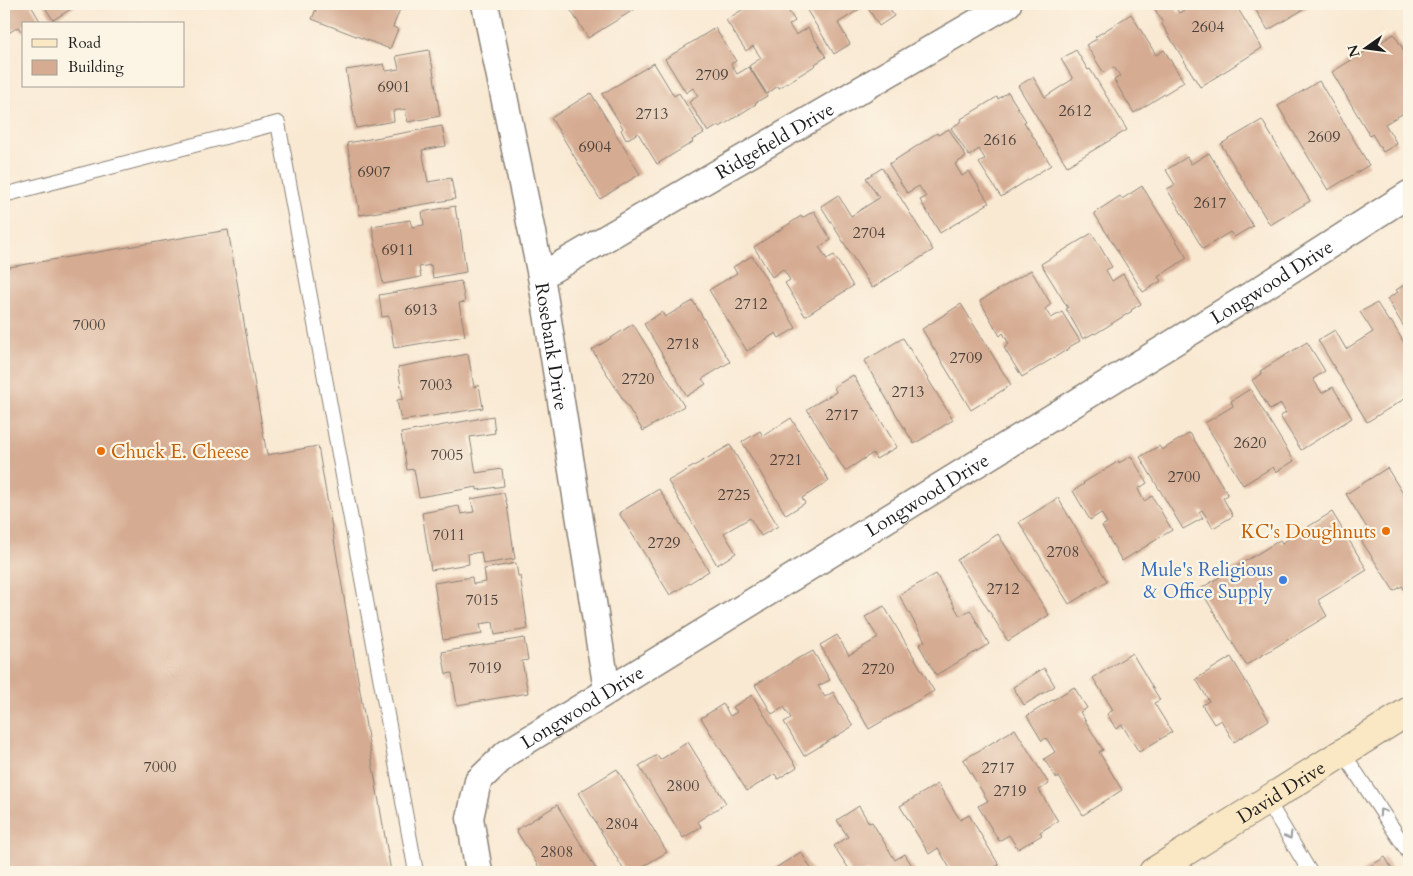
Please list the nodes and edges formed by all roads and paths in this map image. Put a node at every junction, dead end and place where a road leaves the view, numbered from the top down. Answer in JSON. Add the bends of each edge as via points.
{"nodes":[{"id":1,"x":485,"y":4,"type":"edge"},
{"id":2,"x":1008,"y":4,"type":"edge"},
{"id":3,"x":1409,"y":194,"type":"edge"},
{"id":4,"x":4,"y":195,"type":"edge"},
{"id":5,"x":541,"y":276,"type":"junction"},
{"id":6,"x":607,"y":690,"type":"junction"},
{"id":7,"x":1409,"y":711,"type":"edge"},
{"id":8,"x":1343,"y":753,"type":"junction"},
{"id":9,"x":1267,"y":800,"type":"junction"},
{"id":10,"x":1409,"y":853,"type":"edge"},
{"id":11,"x":416,"y":872,"type":"edge"},
{"id":12,"x":479,"y":872,"type":"edge"},
{"id":13,"x":1153,"y":872,"type":"edge"},
{"id":14,"x":1310,"y":872,"type":"edge"}],
"edges":[{"from":1,"to":5,"type":"street","name":"Rosebank Drive"},
{"from":2,"to":5,"type":"street","name":"Ridgefield Drive"},
{"from":3,"to":6,"type":"street","name":"Longwood Drive","via":[[1267,285]]},
{"from":4,"to":11,"type":"lane","via":[[278,123]]},
{"from":5,"to":6,"type":"street","name":"Rosebank Drive"},
{"from":6,"to":12,"type":"street","name":"Longwood Drive","via":[[507,753],[478,781],[470,818]]},
{"from":7,"to":8,"type":"main road","name":"David Drive"},
{"from":8,"to":9,"type":"main road","name":"David Drive"},
{"from":10,"to":8,"type":"lane","one_way":true},
{"from":9,"to":13,"type":"main road","name":"David Drive"},
{"from":9,"to":14,"type":"lane","one_way":true}]}
